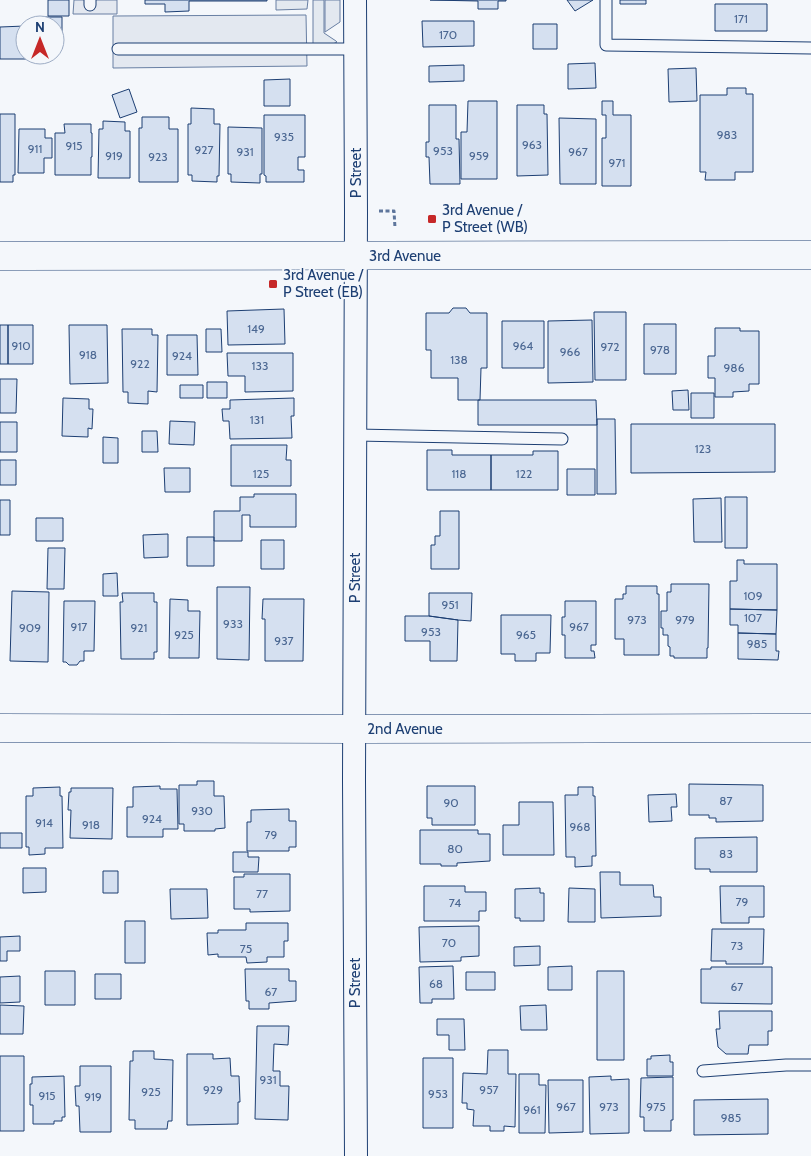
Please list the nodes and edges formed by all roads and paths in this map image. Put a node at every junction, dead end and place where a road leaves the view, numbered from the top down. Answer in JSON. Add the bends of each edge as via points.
{"nodes":[{"id":1,"x":355,"y":0,"type":"edge"},
{"id":2,"x":606,"y":0,"type":"edge"},
{"id":3,"x":811,"y":48,"type":"edge"},
{"id":4,"x":118,"y":49,"type":"dead end"},
{"id":5,"x":355,"y":49,"type":"junction"},
{"id":6,"x":372,"y":212,"type":"dead end"},
{"id":7,"x":395,"y":228,"type":"dead end"},
{"id":8,"x":811,"y":255,"type":"edge"},
{"id":9,"x":0,"y":256,"type":"edge"},
{"id":10,"x":355,"y":256,"type":"junction"},
{"id":11,"x":356,"y":435,"type":"junction"},
{"id":12,"x":562,"y":439,"type":"dead end"},
{"id":13,"x":0,"y":728,"type":"edge"},
{"id":14,"x":811,"y":728,"type":"edge"},
{"id":15,"x":355,"y":729,"type":"junction"},
{"id":16,"x":811,"y":1065,"type":"edge"},
{"id":17,"x":703,"y":1071,"type":"dead end"},
{"id":18,"x":356,"y":1156,"type":"edge"}],
"edges":[{"from":1,"to":5,"type":"street","name":"P Street"},
{"from":2,"to":3,"type":"lane","via":[[606,45]]},
{"from":4,"to":5,"type":"lane"},
{"from":5,"to":10,"type":"street","name":"P Street"},
{"from":6,"to":7,"type":"path","via":[[394,211]]},
{"from":8,"to":10,"type":"street","name":"3rd Avenue"},
{"from":9,"to":10,"type":"street","name":"3rd Avenue"},
{"from":10,"to":11,"type":"street","name":"P Street"},
{"from":11,"to":12,"type":"lane"},
{"from":11,"to":15,"type":"street","name":"P Street"},
{"from":13,"to":15,"type":"street","name":"2nd Avenue"},
{"from":14,"to":15,"type":"street","name":"2nd Avenue"},
{"from":15,"to":18,"type":"street","name":"P Street"},
{"from":16,"to":17,"type":"lane"}]}
